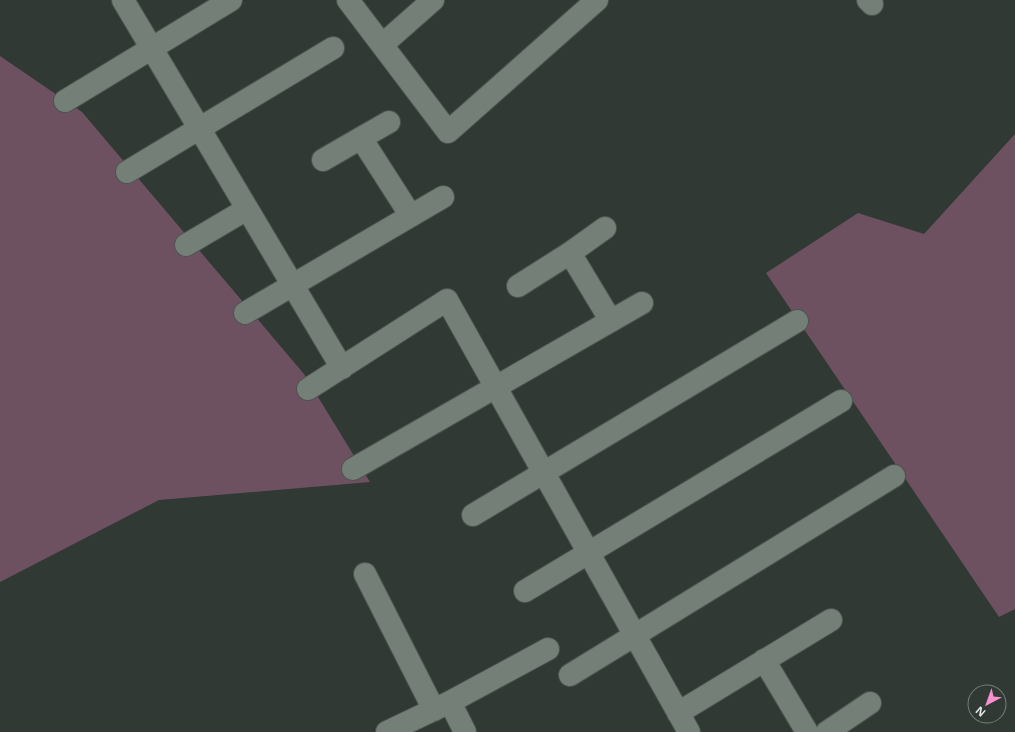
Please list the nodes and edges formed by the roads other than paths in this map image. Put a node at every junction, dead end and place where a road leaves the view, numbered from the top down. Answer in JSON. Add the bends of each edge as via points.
{"nodes":[{"id":1,"x":123,"y":0,"type":"edge"},
{"id":2,"x":231,"y":0,"type":"edge"},
{"id":3,"x":348,"y":0,"type":"edge"},
{"id":4,"x":433,"y":0,"type":"edge"},
{"id":5,"x":596,"y":0,"type":"edge"},
{"id":6,"x":382,"y":45,"type":"junction"},
{"id":7,"x":152,"y":48,"type":"junction"},
{"id":8,"x":333,"y":48,"type":"dead end"},
{"id":9,"x":65,"y":101,"type":"dead end"},
{"id":10,"x":389,"y":122,"type":"dead end"},
{"id":11,"x":199,"y":128,"type":"junction"},
{"id":12,"x":362,"y":138,"type":"junction"},
{"id":13,"x":323,"y":160,"type":"dead end"},
{"id":14,"x":128,"y":172,"type":"dead end"},
{"id":15,"x":443,"y":197,"type":"dead end"},
{"id":16,"x":248,"y":209,"type":"junction"},
{"id":17,"x":411,"y":216,"type":"junction"},
{"id":18,"x":605,"y":228,"type":"dead end"},
{"id":19,"x":186,"y":245,"type":"dead end"},
{"id":20,"x":570,"y":253,"type":"junction"},
{"id":21,"x":293,"y":285,"type":"junction"},
{"id":22,"x":518,"y":286,"type":"dead end"},
{"id":23,"x":642,"y":303,"type":"dead end"},
{"id":24,"x":245,"y":313,"type":"dead end"},
{"id":25,"x":611,"y":321,"type":"junction"},
{"id":26,"x":797,"y":321,"type":"dead end"},
{"id":27,"x":342,"y":368,"type":"junction"},
{"id":28,"x":496,"y":388,"type":"junction"},
{"id":29,"x":308,"y":389,"type":"dead end"},
{"id":30,"x":841,"y":401,"type":"dead end"},
{"id":31,"x":353,"y":470,"type":"dead end"},
{"id":32,"x":543,"y":473,"type":"junction"},
{"id":33,"x":894,"y":476,"type":"dead end"},
{"id":34,"x":473,"y":515,"type":"dead end"},
{"id":35,"x":588,"y":553,"type":"junction"},
{"id":36,"x":365,"y":574,"type":"dead end"},
{"id":37,"x":525,"y":591,"type":"dead end"},
{"id":38,"x":831,"y":620,"type":"dead end"},
{"id":39,"x":635,"y":635,"type":"junction"},
{"id":40,"x":548,"y":649,"type":"dead end"},
{"id":41,"x":764,"y":660,"type":"junction"},
{"id":42,"x":570,"y":676,"type":"dead end"},
{"id":43,"x":870,"y":704,"type":"dead end"},
{"id":44,"x":442,"y":706,"type":"junction"},
{"id":45,"x":678,"y":713,"type":"junction"},
{"id":46,"x":387,"y":732,"type":"edge"},
{"id":47,"x":465,"y":732,"type":"edge"},
{"id":48,"x":689,"y":732,"type":"edge"},
{"id":49,"x":807,"y":732,"type":"edge"},
{"id":50,"x":827,"y":732,"type":"edge"}],
"edges":[{"from":1,"to":7,"type":"street"},
{"from":2,"to":7,"type":"street"},
{"from":3,"to":6,"type":"street"},
{"from":4,"to":6,"type":"street"},
{"from":5,"to":6,"type":"street","via":[[448,132]]},
{"from":7,"to":9,"type":"street"},
{"from":7,"to":11,"type":"street"},
{"from":8,"to":11,"type":"street"},
{"from":10,"to":12,"type":"street"},
{"from":11,"to":14,"type":"street"},
{"from":11,"to":16,"type":"street"},
{"from":12,"to":13,"type":"street"},
{"from":12,"to":17,"type":"street"},
{"from":15,"to":17,"type":"street"},
{"from":16,"to":19,"type":"street"},
{"from":16,"to":21,"type":"street"},
{"from":17,"to":21,"type":"street"},
{"from":18,"to":20,"type":"street"},
{"from":20,"to":22,"type":"street"},
{"from":20,"to":25,"type":"street"},
{"from":21,"to":24,"type":"street"},
{"from":21,"to":27,"type":"street"},
{"from":23,"to":25,"type":"street"},
{"from":25,"to":28,"type":"street"},
{"from":26,"to":32,"type":"street"},
{"from":27,"to":28,"type":"street","via":[[446,300]]},
{"from":27,"to":29,"type":"street"},
{"from":28,"to":31,"type":"street"},
{"from":28,"to":32,"type":"street"},
{"from":30,"to":35,"type":"street"},
{"from":32,"to":34,"type":"street"},
{"from":32,"to":35,"type":"street"},
{"from":33,"to":39,"type":"street"},
{"from":35,"to":37,"type":"street"},
{"from":35,"to":39,"type":"street"},
{"from":36,"to":44,"type":"street"},
{"from":38,"to":41,"type":"street"},
{"from":39,"to":42,"type":"street"},
{"from":39,"to":45,"type":"street"},
{"from":40,"to":44,"type":"street"},
{"from":41,"to":45,"type":"street"},
{"from":41,"to":49,"type":"street"},
{"from":43,"to":50,"type":"street"},
{"from":44,"to":46,"type":"street"},
{"from":44,"to":47,"type":"street"},
{"from":45,"to":48,"type":"street"}]}
